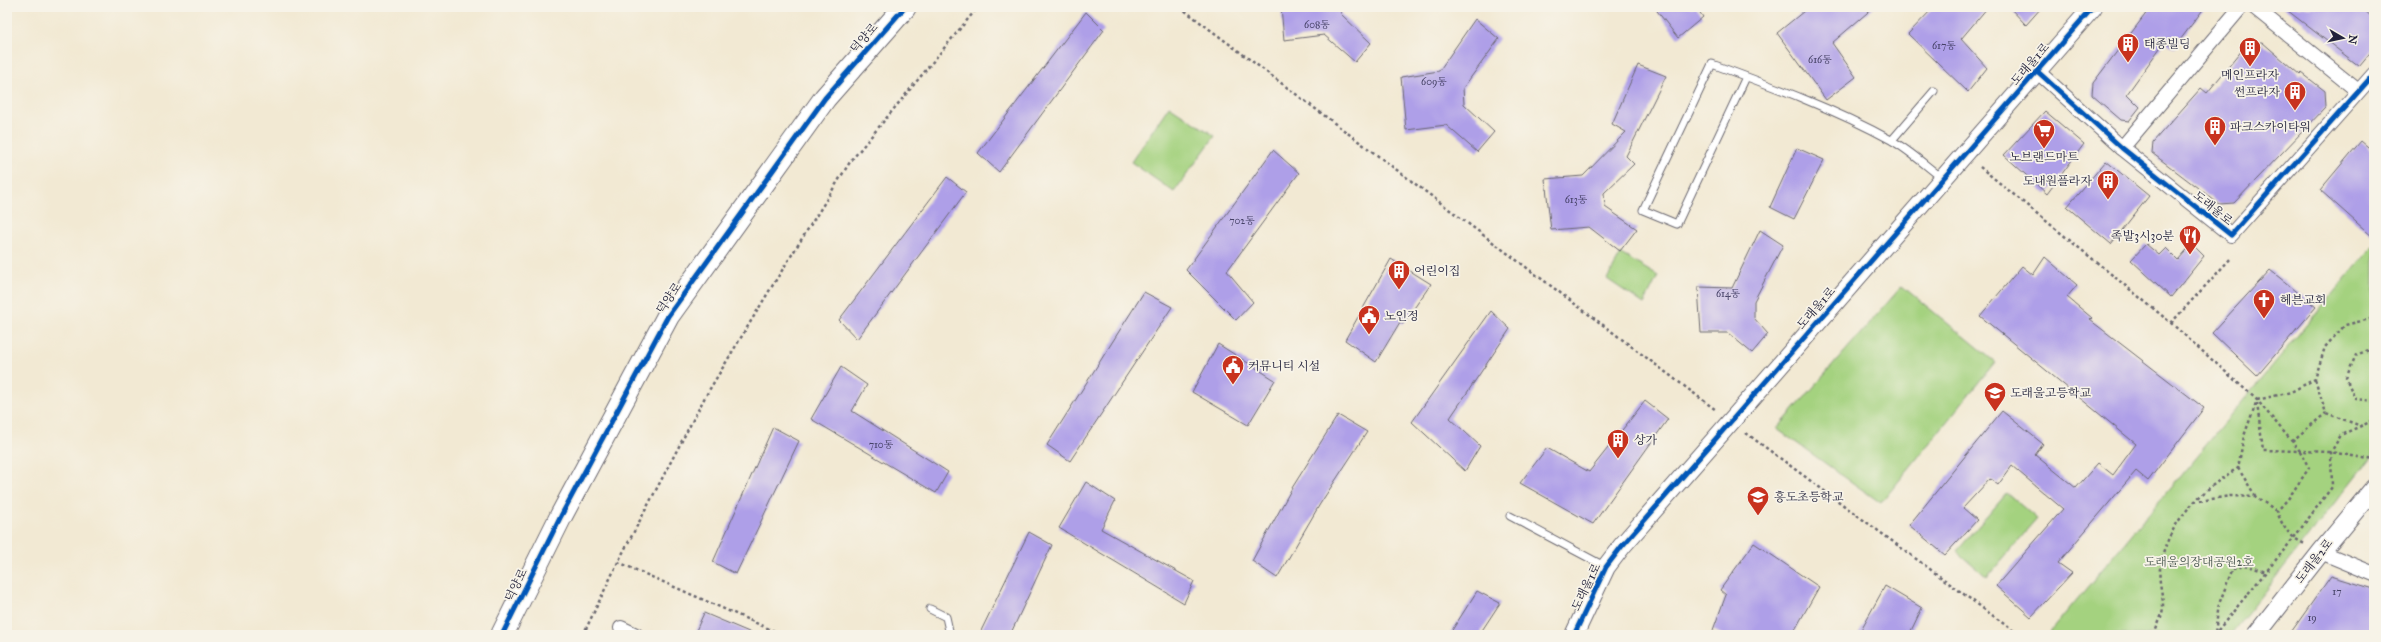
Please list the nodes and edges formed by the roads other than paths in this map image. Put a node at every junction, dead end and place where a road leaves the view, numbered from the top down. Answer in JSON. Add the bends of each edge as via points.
{"nodes":[{"id":1,"x":905,"y":7,"type":"edge"},
{"id":2,"x":2093,"y":7,"type":"edge"},
{"id":3,"x":2241,"y":7,"type":"edge"},
{"id":4,"x":2254,"y":7,"type":"edge"},
{"id":5,"x":2037,"y":71,"type":"junction"},
{"id":6,"x":2374,"y":74,"type":"edge"},
{"id":7,"x":1746,"y":77,"type":"junction"},
{"id":8,"x":1934,"y":91,"type":"dead end"},
{"id":9,"x":2358,"y":92,"type":"junction"},
{"id":10,"x":1892,"y":140,"type":"junction"},
{"id":11,"x":2122,"y":148,"type":"junction"},
{"id":12,"x":1942,"y":178,"type":"junction"},
{"id":13,"x":2374,"y":488,"type":"edge"},
{"id":14,"x":1510,"y":516,"type":"dead end"},
{"id":15,"x":2314,"y":548,"type":"junction"},
{"id":16,"x":1606,"y":567,"type":"junction"},
{"id":17,"x":2374,"y":574,"type":"edge"},
{"id":18,"x":930,"y":609,"type":"dead end"},
{"id":19,"x":622,"y":628,"type":"dead end"},
{"id":20,"x":502,"y":635,"type":"edge"},
{"id":21,"x":636,"y":635,"type":"edge"},
{"id":22,"x":950,"y":635,"type":"edge"},
{"id":23,"x":1574,"y":635,"type":"edge"},
{"id":24,"x":2256,"y":635,"type":"edge"}],
"edges":[{"from":1,"to":20,"type":"main road","name":"덕양로","via":[[825,98],[668,316],[561,516]]},
{"from":2,"to":5,"type":"street","name":"도래울1로"},
{"from":3,"to":11,"type":"street"},
{"from":4,"to":9,"type":"street"},
{"from":5,"to":11,"type":"street","name":"도래울로"},
{"from":5,"to":12,"type":"street","name":"도래울1로"},
{"from":6,"to":9,"type":"street","name":"도래울로"},
{"from":7,"to":7,"type":"lane","via":[[1712,64],[1643,210],[1677,224]]},
{"from":7,"to":10,"type":"lane"},
{"from":8,"to":10,"type":"lane"},
{"from":9,"to":11,"type":"street","name":"도래울로","via":[[2231,235]]},
{"from":10,"to":12,"type":"lane"},
{"from":12,"to":16,"type":"street","name":"도래울1로"},
{"from":13,"to":15,"type":"street","name":"도래울2로"},
{"from":14,"to":16,"type":"lane"},
{"from":15,"to":17,"type":"street"},
{"from":15,"to":24,"type":"street","name":"도래울2로"},
{"from":16,"to":23,"type":"street","name":"도래울1로"},
{"from":18,"to":22,"type":"lane","via":[[946,618]]},
{"from":19,"to":21,"type":"street"}]}
